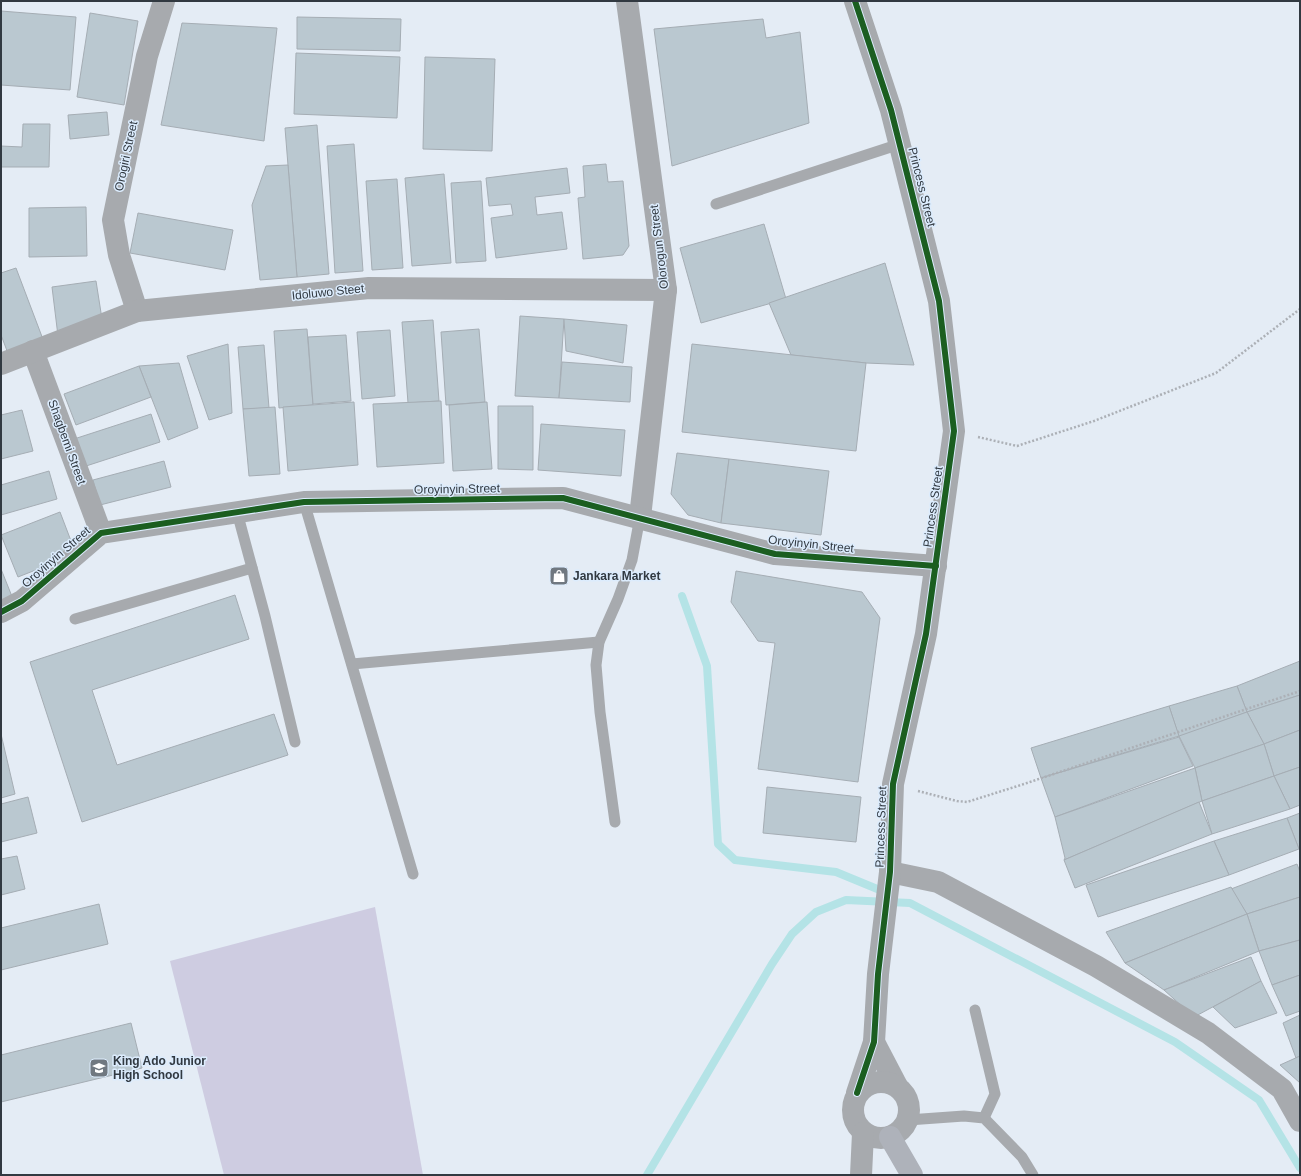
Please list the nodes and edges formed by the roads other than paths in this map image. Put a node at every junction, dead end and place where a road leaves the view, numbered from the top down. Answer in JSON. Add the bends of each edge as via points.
{"nodes":[{"id":1,"x":164,"y":1,"type":"edge"},
{"id":2,"x":627,"y":1,"type":"edge"},
{"id":3,"x":855,"y":1,"type":"edge"},
{"id":4,"x":900,"y":144,"type":"junction"},
{"id":5,"x":716,"y":204,"type":"dead end"},
{"id":6,"x":666,"y":290,"type":"junction"},
{"id":7,"x":137,"y":311,"type":"junction"},
{"id":8,"x":33,"y":351,"type":"junction"},
{"id":9,"x":1,"y":364,"type":"edge"},
{"id":10,"x":304,"y":502,"type":"junction"},
{"id":11,"x":237,"y":512,"type":"junction"},
{"id":12,"x":640,"y":517,"type":"junction"},
{"id":13,"x":101,"y":533,"type":"junction"},
{"id":14,"x":936,"y":566,"type":"junction"},
{"id":15,"x":252,"y":568,"type":"junction"},
{"id":16,"x":1,"y":612,"type":"edge"},
{"id":17,"x":75,"y":619,"type":"dead end"},
{"id":18,"x":599,"y":642,"type":"junction"},
{"id":19,"x":352,"y":664,"type":"junction"},
{"id":20,"x":295,"y":742,"type":"dead end"},
{"id":21,"x":615,"y":822,"type":"dead end"},
{"id":22,"x":890,"y":872,"type":"junction"},
{"id":23,"x":413,"y":874,"type":"dead end"},
{"id":24,"x":975,"y":1010,"type":"dead end"},
{"id":25,"x":874,"y":1042,"type":"junction"},
{"id":26,"x":897,"y":1086,"type":"junction"},
{"id":27,"x":857,"y":1093,"type":"junction"},
{"id":28,"x":984,"y":1118,"type":"junction"},
{"id":29,"x":908,"y":1120,"type":"junction"},
{"id":30,"x":1300,"y":1121,"type":"edge"},
{"id":31,"x":863,"y":1133,"type":"junction"},
{"id":32,"x":890,"y":1137,"type":"junction"},
{"id":33,"x":861,"y":1175,"type":"edge"},
{"id":34,"x":912,"y":1175,"type":"edge"},
{"id":35,"x":1033,"y":1175,"type":"edge"}],
"edges":[{"from":1,"to":7,"type":"street","name":"Orogiri Street","via":[[147,56],[113,220],[119,255]]},
{"from":2,"to":6,"type":"street","name":"Olorogun Street"},
{"from":3,"to":4,"type":"street","name":"Princess Street"},
{"from":4,"to":5,"type":"lane"},
{"from":4,"to":14,"type":"street","name":"Princess Street","via":[[939,300],[954,431]]},
{"from":6,"to":7,"type":"street","name":"Idoluwo Steet","via":[[369,288]]},
{"from":6,"to":12,"type":"street","name":"Olorogun Street"},
{"from":7,"to":8,"type":"street","name":"Idoluwo Steet"},
{"from":8,"to":9,"type":"street","name":"Idoluwo Steet"},
{"from":8,"to":13,"type":"street","name":"Shagbemi Street"},
{"from":10,"to":11,"type":"street","name":"Oroyinyin Street"},
{"from":10,"to":12,"type":"street","name":"Oroyinyin Street","via":[[563,498]]},
{"from":10,"to":19,"type":"lane"},
{"from":11,"to":13,"type":"street","name":"Oroyinyin Street"},
{"from":11,"to":15,"type":"lane"},
{"from":12,"to":14,"type":"street","name":"Oroyinyin Street","via":[[775,554]]},
{"from":12,"to":18,"type":"lane","via":[[632,560]]},
{"from":13,"to":16,"type":"street","name":"Oroyinyin Street","via":[[22,601]]},
{"from":14,"to":22,"type":"street","name":"Princess Street","via":[[926,634],[893,784]]},
{"from":15,"to":17,"type":"lane"},
{"from":15,"to":20,"type":"lane"},
{"from":18,"to":19,"type":"lane"},
{"from":18,"to":21,"type":"lane","via":[[596,665],[600,712]]},
{"from":19,"to":23,"type":"lane"},
{"from":22,"to":25,"type":"street","name":"Princess Street","via":[[878,974]]},
{"from":22,"to":30,"type":"street","via":[[938,882],[1096,966],[1208,1033],[1282,1089]]},
{"from":24,"to":28,"type":"lane","via":[[995,1094]]},
{"from":25,"to":26,"type":"street"},
{"from":25,"to":27,"type":"street","name":"Princess Street"},
{"from":26,"to":27,"type":"street","via":[[883,1081],[868,1084]]},
{"from":26,"to":29,"type":"street","via":[[906,1095],[909,1107]]},
{"from":27,"to":31,"type":"street","via":[[852,1107],[854,1121]]},
{"from":28,"to":29,"type":"lane","via":[[964,1116]]},
{"from":28,"to":35,"type":"lane","via":[[1022,1157]]},
{"from":29,"to":32,"type":"street"},
{"from":31,"to":32,"type":"street","via":[[876,1138]]},
{"from":31,"to":33,"type":"street"},
{"from":32,"to":34,"type":"main road"}]}
